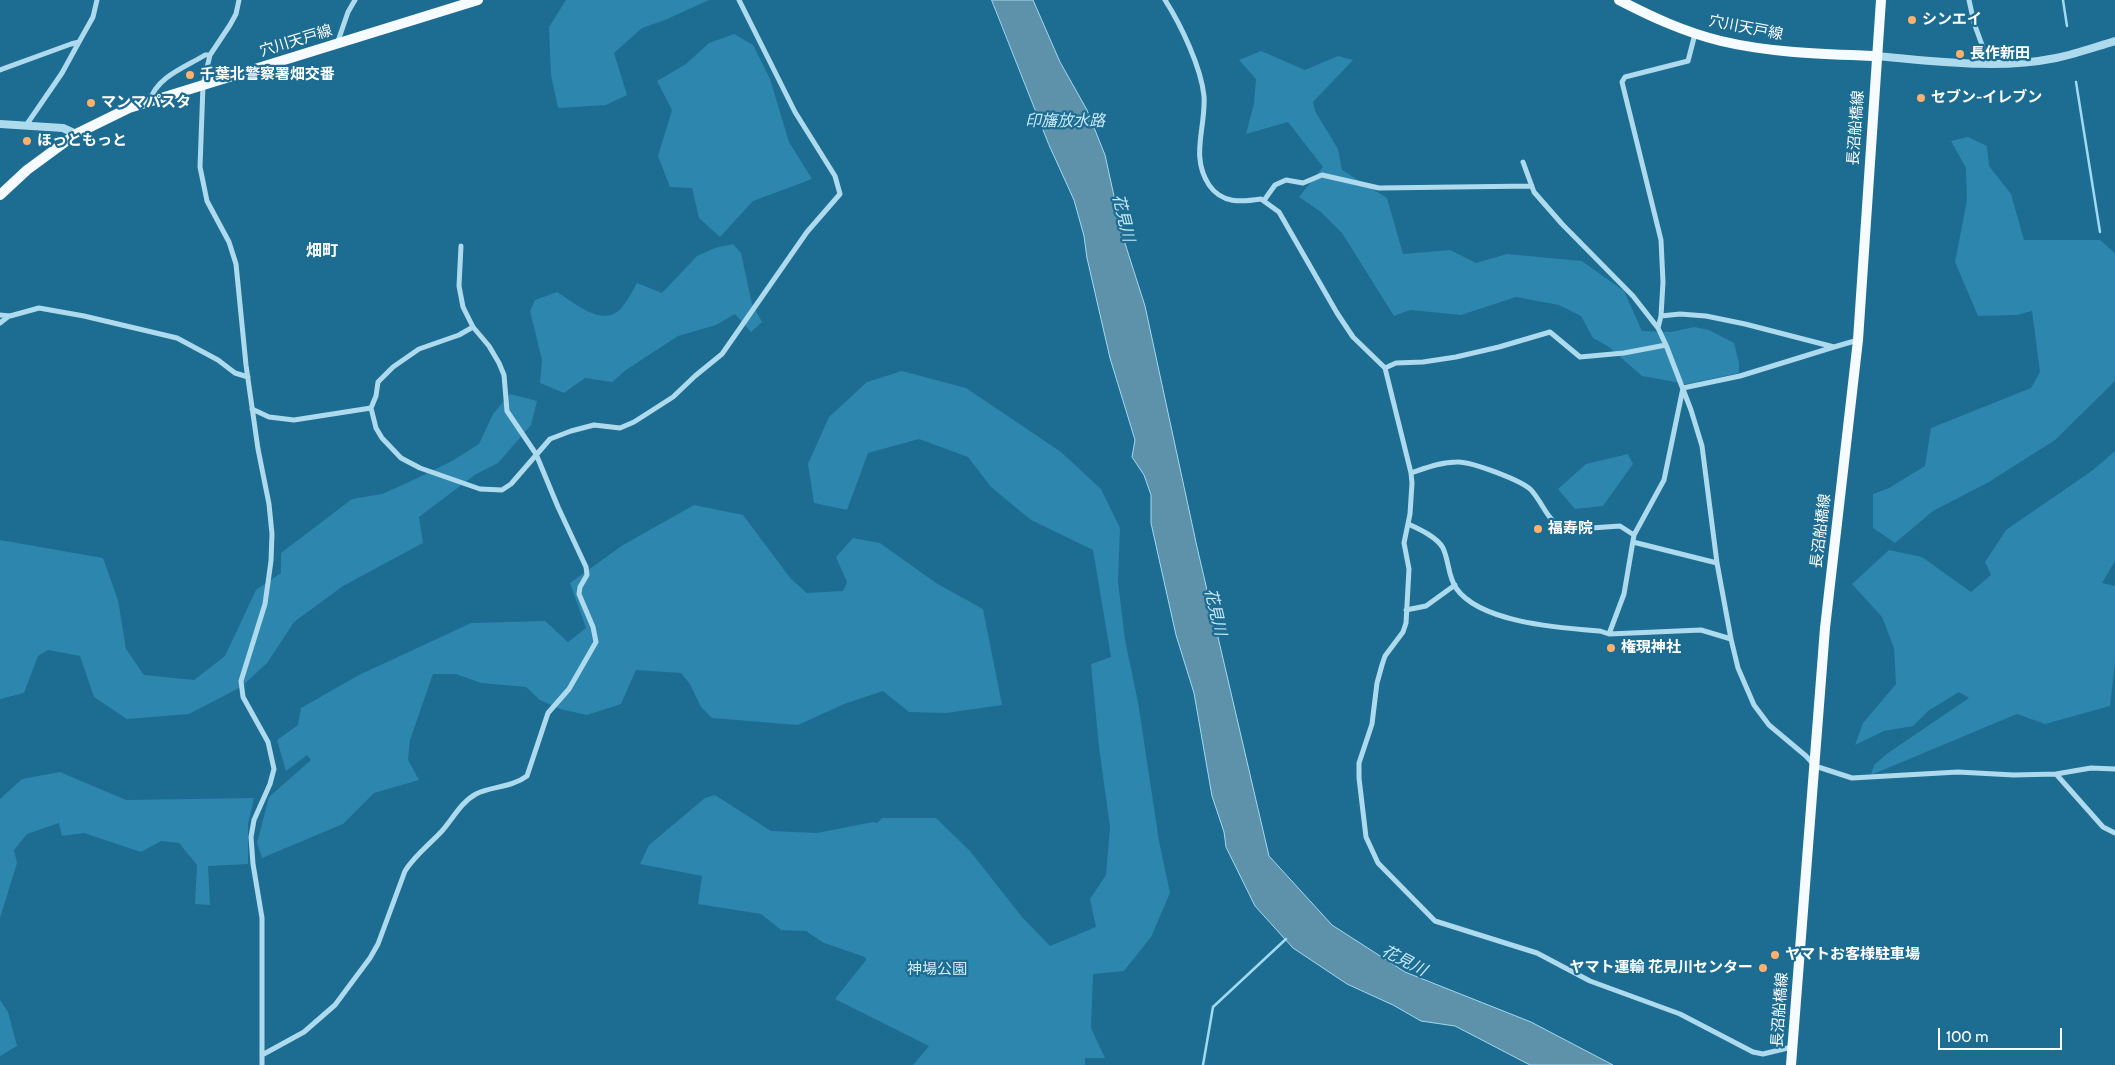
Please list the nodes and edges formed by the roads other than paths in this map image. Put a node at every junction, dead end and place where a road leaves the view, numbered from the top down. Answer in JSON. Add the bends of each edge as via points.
{"nodes":[{"id":1,"x":98,"y":0,"type":"edge"},
{"id":2,"x":239,"y":0,"type":"edge"},
{"id":3,"x":355,"y":0,"type":"edge"},
{"id":4,"x":478,"y":0,"type":"edge"},
{"id":5,"x":739,"y":0,"type":"edge"},
{"id":6,"x":1165,"y":0,"type":"edge"},
{"id":7,"x":1618,"y":0,"type":"edge"},
{"id":8,"x":1881,"y":0,"type":"edge"},
{"id":9,"x":1969,"y":0,"type":"edge"},
{"id":10,"x":1695,"y":34,"type":"junction"},
{"id":11,"x":2115,"y":41,"type":"edge"},
{"id":12,"x":79,"y":42,"type":"junction"},
{"id":13,"x":337,"y":44,"type":"junction"},
{"id":14,"x":210,"y":55,"type":"junction"},
{"id":15,"x":1876,"y":56,"type":"junction"},
{"id":16,"x":1989,"y":64,"type":"junction"},
{"id":17,"x":0,"y":70,"type":"edge"},
{"id":18,"x":203,"y":84,"type":"junction"},
{"id":19,"x":150,"y":101,"type":"junction"},
{"id":20,"x":0,"y":124,"type":"edge"},
{"id":21,"x":27,"y":124,"type":"junction"},
{"id":22,"x":76,"y":134,"type":"junction"},
{"id":23,"x":1523,"y":162,"type":"dead end"},
{"id":24,"x":1532,"y":186,"type":"junction"},
{"id":25,"x":0,"y":195,"type":"edge"},
{"id":26,"x":1265,"y":200,"type":"junction"},
{"id":27,"x":461,"y":246,"type":"dead end"},
{"id":28,"x":0,"y":315,"type":"edge"},
{"id":29,"x":10,"y":316,"type":"junction"},
{"id":30,"x":1661,"y":316,"type":"junction"},
{"id":31,"x":0,"y":323,"type":"edge"},
{"id":32,"x":473,"y":327,"type":"junction"},
{"id":33,"x":1658,"y":328,"type":"junction"},
{"id":34,"x":1858,"y":340,"type":"junction"},
{"id":35,"x":1666,"y":345,"type":"junction"},
{"id":36,"x":1834,"y":347,"type":"junction"},
{"id":37,"x":1385,"y":368,"type":"junction"},
{"id":38,"x":248,"y":376,"type":"junction"},
{"id":39,"x":1683,"y":388,"type":"junction"},
{"id":40,"x":371,"y":408,"type":"junction"},
{"id":41,"x":252,"y":409,"type":"junction"},
{"id":42,"x":536,"y":454,"type":"junction"},
{"id":43,"x":1411,"y":472,"type":"junction"},
{"id":44,"x":1408,"y":524,"type":"junction"},
{"id":45,"x":1633,"y":538,"type":"junction"},
{"id":46,"x":1717,"y":563,"type":"junction"},
{"id":47,"x":1455,"y":585,"type":"junction"},
{"id":48,"x":1406,"y":610,"type":"junction"},
{"id":49,"x":1609,"y":634,"type":"junction"},
{"id":50,"x":1731,"y":639,"type":"junction"},
{"id":51,"x":1815,"y":766,"type":"junction"},
{"id":52,"x":2115,"y":769,"type":"edge"},
{"id":53,"x":2056,"y":774,"type":"junction"},
{"id":54,"x":2115,"y":833,"type":"edge"},
{"id":55,"x":1792,"y":1047,"type":"junction"},
{"id":56,"x":262,"y":1055,"type":"junction"},
{"id":57,"x":262,"y":1065,"type":"edge"},
{"id":58,"x":1791,"y":1065,"type":"edge"}],
"edges":[{"from":1,"to":12,"type":"street"},
{"from":2,"to":14,"type":"street","via":[[236,14]]},
{"from":3,"to":13,"type":"street"},
{"from":4,"to":13,"type":"main road","name":"穴川天戸線"},
{"from":5,"to":42,"type":"street","via":[[795,112],[835,176],[840,194],[807,232],[722,354],[673,397],[620,428],[594,425],[571,430],[550,439]]},
{"from":6,"to":26,"type":"street","via":[[1184,33],[1204,96],[1199,158],[1202,174],[1213,191],[1224,200]]},
{"from":7,"to":10,"type":"main road","name":"穴川天戸線"},
{"from":8,"to":15,"type":"main road","name":"長沼船橋線"},
{"from":9,"to":16,"type":"street"},
{"from":10,"to":15,"type":"main road","name":"穴川天戸線","via":[[1788,52]]},
{"from":10,"to":30,"type":"street","via":[[1688,61],[1625,77],[1622,82],[1661,240]]},
{"from":11,"to":16,"type":"street","via":[[2055,58]]},
{"from":12,"to":17,"type":"street"},
{"from":12,"to":21,"type":"street"},
{"from":13,"to":18,"type":"main road","name":"穴川天戸線"},
{"from":14,"to":18,"type":"street"},
{"from":14,"to":19,"type":"street","via":[[181,68],[162,82],[151,94]]},
{"from":15,"to":16,"type":"street"},
{"from":15,"to":34,"type":"main road","name":"長沼船橋線"},
{"from":18,"to":19,"type":"main road","name":"穴川天戸線"},
{"from":18,"to":38,"type":"street","via":[[201,178],[207,202],[234,254]]},
{"from":19,"to":22,"type":"main road","name":"穴川天戸線","via":[[99,121]]},
{"from":20,"to":21,"type":"street"},
{"from":21,"to":22,"type":"street","via":[[63,128]]},
{"from":22,"to":25,"type":"main road","name":"穴川天戸線","via":[[27,170]]},
{"from":23,"to":24,"type":"street"},
{"from":24,"to":26,"type":"street","via":[[1379,188],[1322,175],[1302,183],[1286,180],[1275,185]]},
{"from":24,"to":33,"type":"street","via":[[1562,224],[1633,296]]},
{"from":26,"to":37,"type":"street","via":[[1279,212],[1353,337]]},
{"from":27,"to":32,"type":"street","via":[[459,286],[463,307]]},
{"from":28,"to":29,"type":"street"},
{"from":29,"to":31,"type":"street"},
{"from":29,"to":38,"type":"street","via":[[39,308],[177,338],[235,373]]},
{"from":30,"to":33,"type":"street"},
{"from":30,"to":36,"type":"street","via":[[1706,316]]},
{"from":32,"to":40,"type":"street","via":[[419,350],[393,367],[378,382]]},
{"from":32,"to":42,"type":"street","via":[[499,362],[504,376],[507,411]]},
{"from":33,"to":35,"type":"street"},
{"from":34,"to":36,"type":"street"},
{"from":34,"to":51,"type":"main road","name":"長沼船橋線","via":[[1825,628]]},
{"from":35,"to":37,"type":"street","via":[[1580,357],[1550,332],[1465,355],[1396,363]]},
{"from":35,"to":39,"type":"street"},
{"from":36,"to":39,"type":"street","via":[[1740,376]]},
{"from":37,"to":43,"type":"street"},
{"from":38,"to":41,"type":"street"},
{"from":39,"to":45,"type":"street","via":[[1664,480]]},
{"from":39,"to":46,"type":"street","via":[[1702,446]]},
{"from":40,"to":41,"type":"street","via":[[294,420],[269,417]]},
{"from":40,"to":42,"type":"street","via":[[376,428],[401,458],[420,468],[480,488],[502,490]]},
{"from":41,"to":56,"type":"street","via":[[272,534],[265,604],[241,682],[243,697],[268,742],[274,769],[254,820],[251,837],[262,918]]},
{"from":42,"to":56,"type":"street","via":[[586,567],[587,575],[579,594],[596,642],[569,689],[548,714],[527,776],[504,787],[476,794],[468,800],[405,871],[378,944],[335,1005],[304,1032]]},
{"from":43,"to":44,"type":"street"},
{"from":43,"to":45,"type":"street","via":[[1460,462],[1527,486],[1550,519],[1563,530],[1620,526]]},
{"from":44,"to":47,"type":"street","via":[[1442,548]]},
{"from":44,"to":48,"type":"street","via":[[1404,543],[1409,569]]},
{"from":45,"to":46,"type":"street"},
{"from":45,"to":49,"type":"street","via":[[1624,594]]},
{"from":46,"to":50,"type":"street"},
{"from":47,"to":48,"type":"street","via":[[1426,606]]},
{"from":47,"to":49,"type":"street","via":[[1464,597],[1499,616]]},
{"from":48,"to":55,"type":"street","via":[[1403,632],[1382,665],[1372,724],[1359,763],[1366,837],[1378,863],[1435,921],[1537,953],[1590,981],[1680,1014],[1752,1052],[1763,1054]]},
{"from":49,"to":50,"type":"street","via":[[1701,630]]},
{"from":50,"to":51,"type":"street","via":[[1741,676],[1754,705],[1769,725]]},
{"from":51,"to":53,"type":"street","via":[[1852,778],[1958,772]]},
{"from":51,"to":55,"type":"main road","name":"長沼船橋線"},
{"from":52,"to":53,"type":"street","via":[[2091,768]]},
{"from":53,"to":54,"type":"street","via":[[2103,827]]},
{"from":55,"to":58,"type":"main road","name":"長沼船橋線"},
{"from":56,"to":57,"type":"street"}]}
